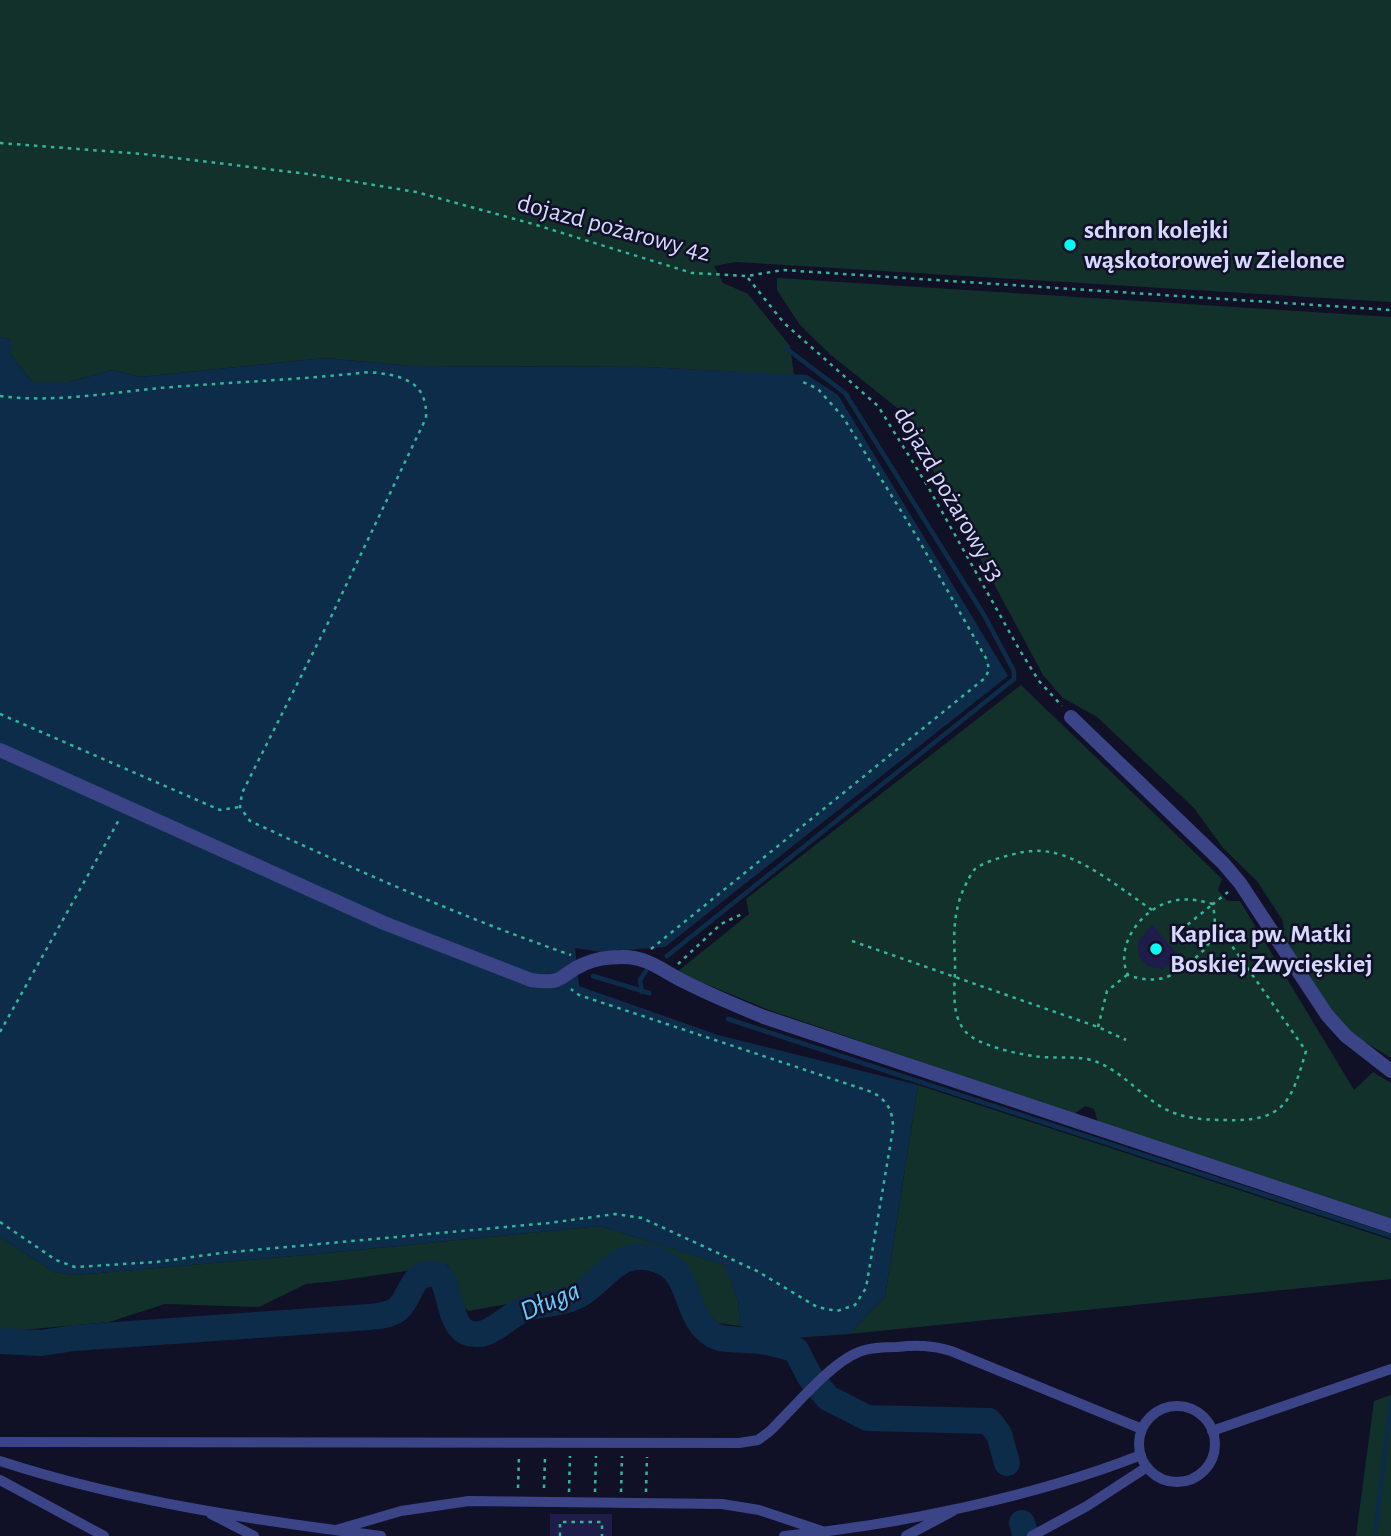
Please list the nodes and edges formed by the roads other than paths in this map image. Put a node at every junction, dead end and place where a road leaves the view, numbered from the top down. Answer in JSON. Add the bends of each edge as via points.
{"nodes":[{"id":1,"x":1070,"y":717,"type":"road end"},
{"id":2,"x":0,"y":750,"type":"edge"},
{"id":3,"x":1391,"y":1071,"type":"edge"},
{"id":4,"x":1391,"y":1226,"type":"edge"},
{"id":5,"x":1391,"y":1369,"type":"edge"},
{"id":6,"x":1142,"y":1429,"type":"junction"},
{"id":7,"x":1212,"y":1431,"type":"junction"},
{"id":8,"x":0,"y":1443,"type":"edge"},
{"id":9,"x":1141,"y":1455,"type":"junction"},
{"id":10,"x":0,"y":1461,"type":"edge"},
{"id":11,"x":1147,"y":1467,"type":"junction"},
{"id":12,"x":0,"y":1480,"type":"edge"},
{"id":13,"x":961,"y":1507,"type":"junction"},
{"id":14,"x":199,"y":1508,"type":"junction"},
{"id":15,"x":337,"y":1530,"type":"junction"},
{"id":16,"x":822,"y":1531,"type":"junction"},
{"id":17,"x":104,"y":1536,"type":"edge"},
{"id":18,"x":254,"y":1536,"type":"edge"},
{"id":19,"x":381,"y":1536,"type":"edge"},
{"id":20,"x":784,"y":1536,"type":"edge"},
{"id":21,"x":906,"y":1536,"type":"edge"},
{"id":22,"x":1031,"y":1536,"type":"edge"}],
"edges":[{"from":1,"to":3,"type":"street","via":[[1223,863],[1327,1015]]},
{"from":2,"to":4,"type":"street","via":[[384,923],[531,980],[561,980],[591,962],[641,959],[764,1017]]},
{"from":5,"to":7,"type":"street"},
{"from":6,"to":7,"type":"street","via":[[1154,1414],[1177,1406],[1201,1414]]},
{"from":6,"to":8,"type":"street","via":[[936,1346],[922,1345],[850,1355],[758,1440],[739,1443]]},
{"from":6,"to":9,"type":"street"},
{"from":7,"to":11,"type":"street","via":[[1212,1460],[1195,1478],[1170,1482]]},
{"from":9,"to":11,"type":"street"},
{"from":9,"to":13,"type":"street"},
{"from":10,"to":14,"type":"street"},
{"from":11,"to":22,"type":"street"},
{"from":12,"to":17,"type":"street"},
{"from":13,"to":16,"type":"street"},
{"from":13,"to":21,"type":"street"},
{"from":14,"to":15,"type":"street"},
{"from":14,"to":18,"type":"street"},
{"from":15,"to":16,"type":"street","via":[[401,1511],[468,1501],[694,1502],[747,1508]]},
{"from":15,"to":19,"type":"street"},
{"from":16,"to":20,"type":"street"}]}
